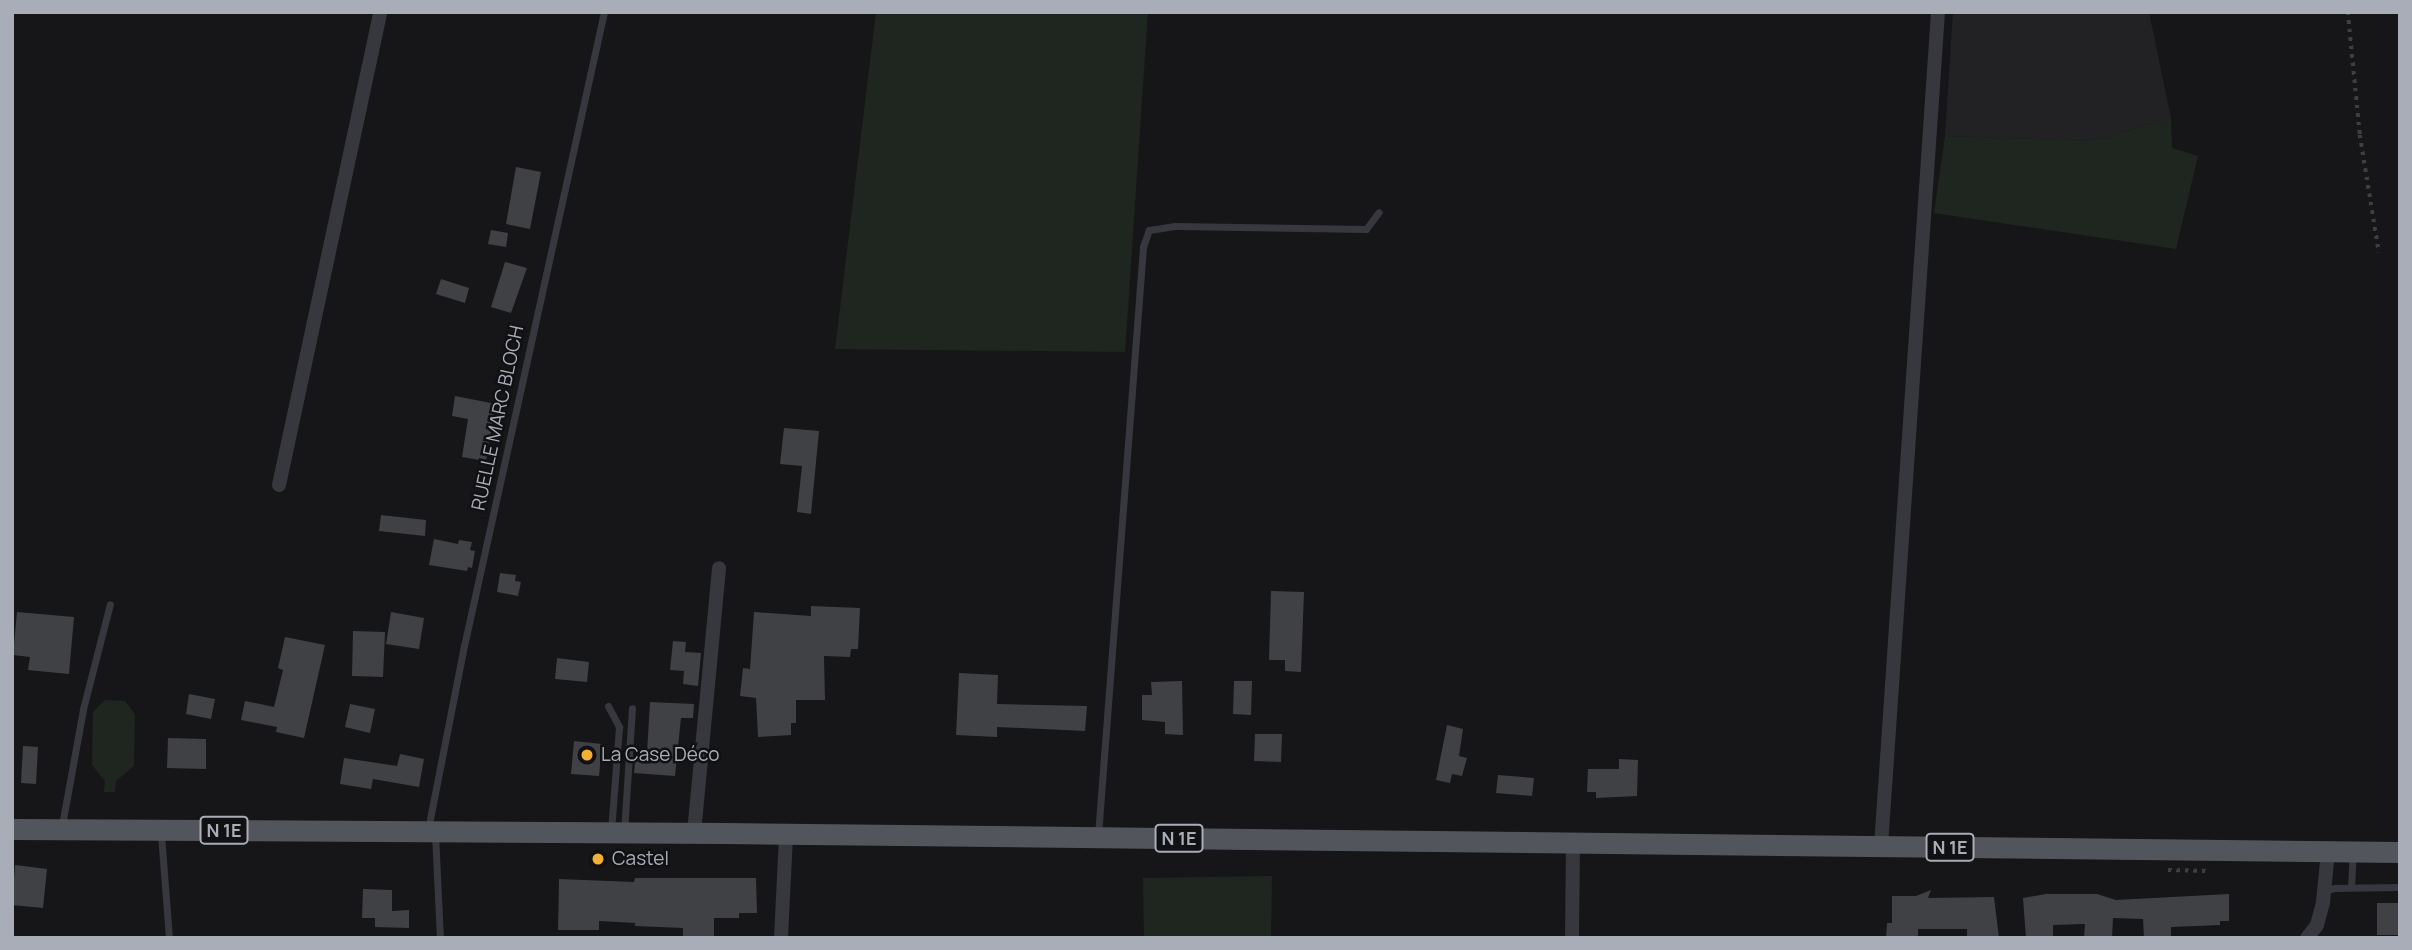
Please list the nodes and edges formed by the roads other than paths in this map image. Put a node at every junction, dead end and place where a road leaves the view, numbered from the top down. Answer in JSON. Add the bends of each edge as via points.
{"nodes":[{"id":1,"x":380,"y":12,"type":"edge"},
{"id":2,"x":604,"y":12,"type":"edge"},
{"id":3,"x":1938,"y":12,"type":"edge"},
{"id":4,"x":1379,"y":212,"type":"dead end"},
{"id":5,"x":279,"y":485,"type":"dead end"},
{"id":6,"x":719,"y":568,"type":"dead end"},
{"id":7,"x":110,"y":604,"type":"dead end"},
{"id":8,"x":608,"y":706,"type":"dead end"},
{"id":9,"x":632,"y":708,"type":"dead end"},
{"id":10,"x":12,"y":828,"type":"edge"},
{"id":11,"x":62,"y":829,"type":"junction"},
{"id":12,"x":160,"y":830,"type":"junction"},
{"id":13,"x":431,"y":832,"type":"junction"},
{"id":14,"x":617,"y":832,"type":"junction"},
{"id":15,"x":694,"y":833,"type":"junction"},
{"id":16,"x":786,"y":834,"type":"junction"},
{"id":17,"x":1098,"y":837,"type":"junction"},
{"id":18,"x":1573,"y":842,"type":"junction"},
{"id":19,"x":1881,"y":846,"type":"junction"},
{"id":20,"x":2400,"y":850,"type":"edge"},
{"id":21,"x":2353,"y":851,"type":"junction"},
{"id":22,"x":2328,"y":852,"type":"junction"},
{"id":23,"x":2351,"y":887,"type":"junction"},
{"id":24,"x":2400,"y":887,"type":"edge"},
{"id":25,"x":2325,"y":891,"type":"junction"},
{"id":26,"x":169,"y":938,"type":"edge"},
{"id":27,"x":440,"y":938,"type":"edge"},
{"id":28,"x":781,"y":938,"type":"edge"},
{"id":29,"x":1572,"y":938,"type":"edge"},
{"id":30,"x":2307,"y":938,"type":"edge"}],
"edges":[{"from":1,"to":5,"type":"street"},
{"from":2,"to":13,"type":"lane","name":"RUELLE MARC BLOCH","via":[[464,646]]},
{"from":3,"to":19,"type":"street"},
{"from":4,"to":17,"type":"lane","via":[[1366,229],[1175,226],[1149,230],[1143,247]]},
{"from":6,"to":15,"type":"street"},
{"from":7,"to":11,"type":"lane","via":[[83,709]]},
{"from":8,"to":14,"type":"lane","via":[[620,727]]},
{"from":9,"to":14,"type":"lane"},
{"from":10,"to":11,"type":"main road","number":"N 1E"},
{"from":11,"to":12,"type":"main road","number":"N 1E"},
{"from":12,"to":13,"type":"main road","number":"N 1E"},
{"from":12,"to":26,"type":"lane"},
{"from":13,"to":14,"type":"main road","number":"N 1E"},
{"from":13,"to":27,"type":"lane","name":"RUELLE MARC BLOCH"},
{"from":14,"to":15,"type":"main road","number":"N 1E"},
{"from":15,"to":16,"type":"main road","number":"N 1E"},
{"from":16,"to":17,"type":"main road","number":"N 1E"},
{"from":16,"to":28,"type":"street"},
{"from":17,"to":18,"type":"main road","number":"N 1E"},
{"from":18,"to":19,"type":"main road","number":"N 1E"},
{"from":18,"to":29,"type":"street"},
{"from":19,"to":22,"type":"main road","number":"N 1E"},
{"from":20,"to":21,"type":"main road","number":"N 1E"},
{"from":21,"to":22,"type":"main road","number":"N 1E"},
{"from":21,"to":23,"type":"lane"},
{"from":22,"to":25,"type":"street"},
{"from":23,"to":24,"type":"lane"},
{"from":23,"to":25,"type":"lane"},
{"from":25,"to":30,"type":"street","via":[[2317,925]]}]}
